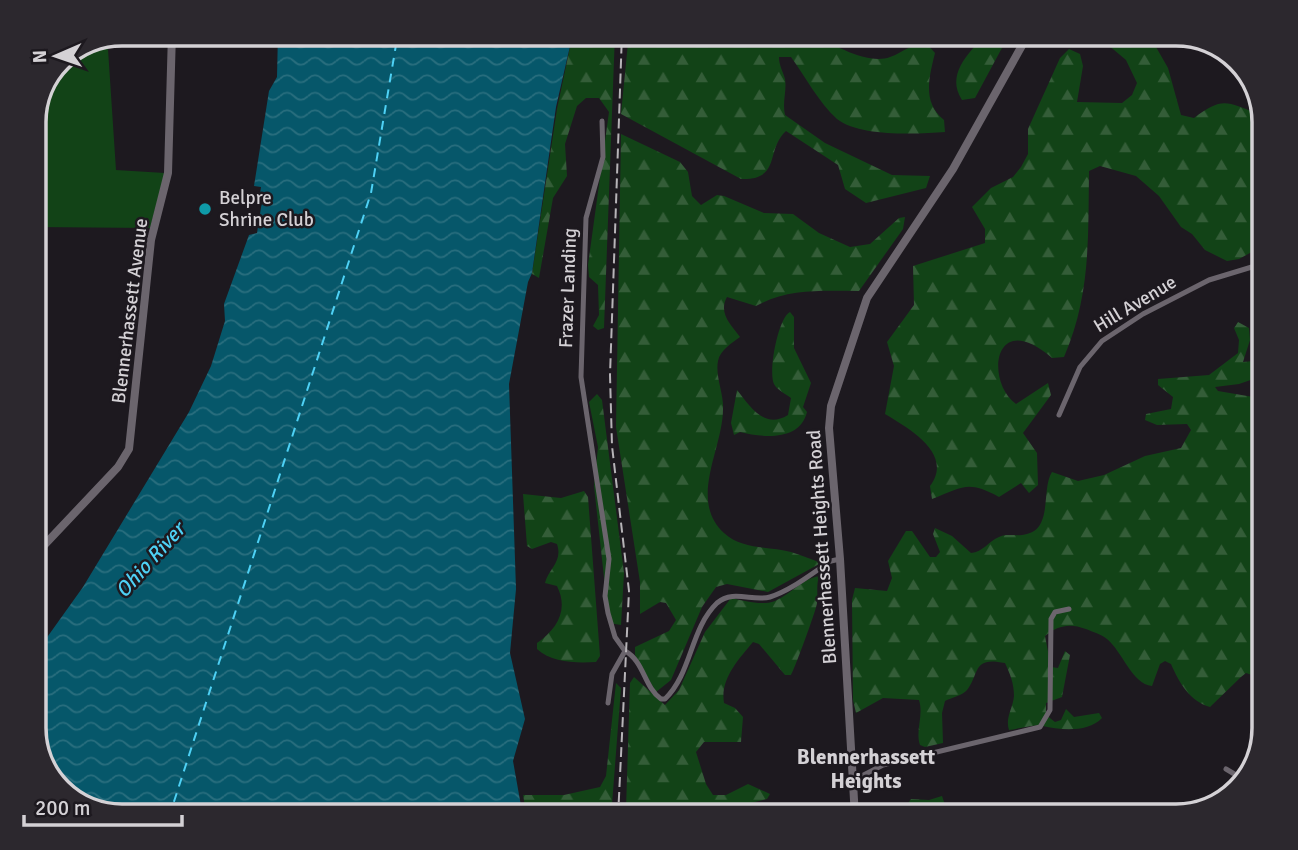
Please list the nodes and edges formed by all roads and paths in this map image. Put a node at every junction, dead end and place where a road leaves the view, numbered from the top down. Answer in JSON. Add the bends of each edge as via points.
{"nodes":[{"id":1,"x":172,"y":45,"type":"edge"},
{"id":2,"x":1022,"y":45,"type":"edge"},
{"id":3,"x":602,"y":121,"type":"dead end"},
{"id":4,"x":1252,"y":267,"type":"edge"},
{"id":5,"x":1059,"y":415,"type":"dead end"},
{"id":6,"x":46,"y":543,"type":"edge"},
{"id":7,"x":840,"y":559,"type":"junction"},
{"id":8,"x":1069,"y":609,"type":"dead end"},
{"id":9,"x":625,"y":651,"type":"junction"},
{"id":10,"x":608,"y":704,"type":"dead end"},
{"id":11,"x":1226,"y":769,"type":"dead end"},
{"id":12,"x":1237,"y":775,"type":"edge"},
{"id":13,"x":852,"y":780,"type":"junction"},
{"id":14,"x":854,"y":804,"type":"edge"}],
"edges":[{"from":1,"to":6,"type":"street","name":"Blennerhassett Avenue","via":[[169,163],[150,240],[128,449],[118,467]]},
{"from":2,"to":7,"type":"street","name":"Blennerhassett Heights Road","via":[[960,157],[887,265],[858,318],[829,418]]},
{"from":3,"to":9,"type":"street","name":"Frazer Landing","via":[[603,157],[586,218],[581,377],[609,559],[608,613]]},
{"from":4,"to":5,"type":"street","name":"Hill Avenue","via":[[1209,280],[1102,341],[1080,367]]},
{"from":7,"to":9,"type":"street","name":"Frazer Landing","via":[[768,598],[736,595],[719,601],[697,633],[665,699],[650,689],[640,666]]},
{"from":7,"to":13,"type":"street","name":"Blennerhassett Heights Road"},
{"from":8,"to":13,"type":"street","via":[[1052,614],[1050,710],[1040,727],[883,765]]},
{"from":9,"to":10,"type":"street","via":[[612,674]]},
{"from":11,"to":12,"type":"street"},
{"from":13,"to":14,"type":"street","name":"Blennerhassett Heights Road"}]}
